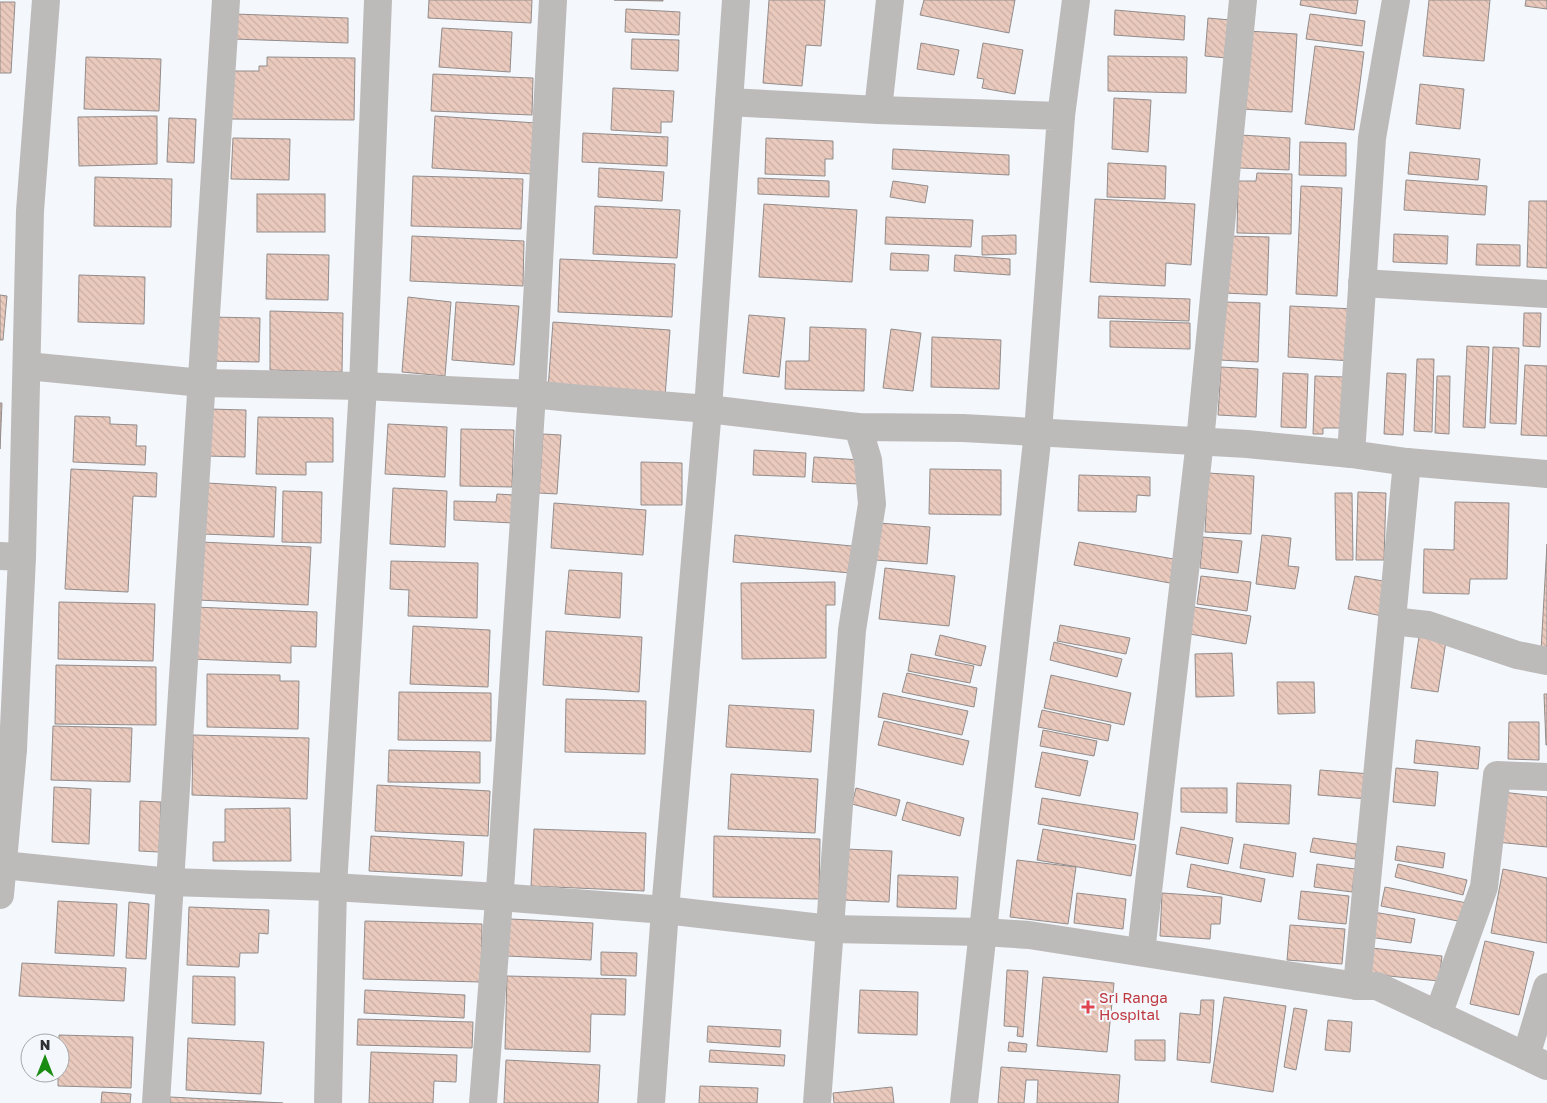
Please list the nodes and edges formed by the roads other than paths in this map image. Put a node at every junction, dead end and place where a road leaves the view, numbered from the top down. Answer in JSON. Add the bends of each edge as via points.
{"nodes":[{"id":1,"x":46,"y":0,"type":"edge"},
{"id":2,"x":226,"y":0,"type":"edge"},
{"id":3,"x":378,"y":0,"type":"edge"},
{"id":4,"x":553,"y":0,"type":"edge"},
{"id":5,"x":736,"y":0,"type":"edge"},
{"id":6,"x":890,"y":0,"type":"edge"},
{"id":7,"x":1076,"y":0,"type":"edge"},
{"id":8,"x":1243,"y":0,"type":"edge"},
{"id":9,"x":1396,"y":0,"type":"edge"},
{"id":10,"x":729,"y":102,"type":"junction"},
{"id":11,"x":878,"y":110,"type":"junction"},
{"id":12,"x":1060,"y":116,"type":"junction"},
{"id":13,"x":1362,"y":283,"type":"junction"},
{"id":14,"x":1547,"y":294,"type":"edge"},
{"id":15,"x":27,"y":366,"type":"junction"},
{"id":16,"x":202,"y":383,"type":"junction"},
{"id":17,"x":363,"y":386,"type":"junction"},
{"id":18,"x":532,"y":394,"type":"junction"},
{"id":19,"x":708,"y":409,"type":"junction"},
{"id":20,"x":858,"y":427,"type":"junction"},
{"id":21,"x":1038,"y":432,"type":"junction"},
{"id":22,"x":1200,"y":441,"type":"junction"},
{"id":23,"x":1351,"y":454,"type":"junction"},
{"id":24,"x":1407,"y":462,"type":"junction"},
{"id":25,"x":1547,"y":474,"type":"edge"},
{"id":26,"x":11,"y":557,"type":"edge"},
{"id":27,"x":1392,"y":621,"type":"junction"},
{"id":28,"x":1547,"y":661,"type":"edge"},
{"id":29,"x":7,"y":748,"type":"edge"},
{"id":30,"x":1547,"y":777,"type":"edge"},
{"id":31,"x":3,"y":865,"type":"junction"},
{"id":32,"x":170,"y":882,"type":"junction"},
{"id":33,"x":333,"y":887,"type":"junction"},
{"id":34,"x":0,"y":895,"type":"edge"},
{"id":35,"x":499,"y":897,"type":"junction"},
{"id":36,"x":665,"y":910,"type":"junction"},
{"id":37,"x":830,"y":929,"type":"junction"},
{"id":38,"x":983,"y":932,"type":"junction"},
{"id":39,"x":1141,"y":952,"type":"junction"},
{"id":40,"x":1357,"y":986,"type":"junction"},
{"id":41,"x":1547,"y":987,"type":"edge"},
{"id":42,"x":1438,"y":1015,"type":"junction"},
{"id":43,"x":1536,"y":1061,"type":"edge"},
{"id":44,"x":156,"y":1103,"type":"edge"},
{"id":45,"x":328,"y":1103,"type":"edge"},
{"id":46,"x":483,"y":1103,"type":"edge"},
{"id":47,"x":651,"y":1103,"type":"edge"},
{"id":48,"x":817,"y":1103,"type":"edge"},
{"id":49,"x":964,"y":1103,"type":"edge"}],
"edges":[{"from":1,"to":15,"type":"street","via":[[30,211]]},
{"from":2,"to":16,"type":"street"},
{"from":3,"to":17,"type":"street"},
{"from":4,"to":18,"type":"street"},
{"from":5,"to":10,"type":"street"},
{"from":6,"to":11,"type":"street"},
{"from":7,"to":12,"type":"street"},
{"from":8,"to":22,"type":"street"},
{"from":9,"to":13,"type":"street","via":[[1372,138]]},
{"from":10,"to":11,"type":"street"},
{"from":10,"to":19,"type":"street"},
{"from":11,"to":12,"type":"street"},
{"from":12,"to":21,"type":"street"},
{"from":13,"to":14,"type":"street"},
{"from":13,"to":23,"type":"street"},
{"from":15,"to":16,"type":"street"},
{"from":15,"to":26,"type":"street"},
{"from":16,"to":17,"type":"street"},
{"from":16,"to":32,"type":"street"},
{"from":17,"to":18,"type":"street"},
{"from":17,"to":33,"type":"street"},
{"from":18,"to":19,"type":"street"},
{"from":18,"to":35,"type":"street"},
{"from":19,"to":20,"type":"street"},
{"from":19,"to":36,"type":"street"},
{"from":20,"to":21,"type":"street"},
{"from":20,"to":37,"type":"street","via":[[868,460],[872,504],[852,630]]},
{"from":21,"to":22,"type":"street"},
{"from":21,"to":38,"type":"street"},
{"from":22,"to":23,"type":"street"},
{"from":22,"to":39,"type":"street"},
{"from":23,"to":24,"type":"street"},
{"from":24,"to":25,"type":"street"},
{"from":24,"to":27,"type":"street"},
{"from":26,"to":29,"type":"street"},
{"from":27,"to":28,"type":"street","via":[[1428,625],[1517,655]]},
{"from":27,"to":40,"type":"street"},
{"from":29,"to":31,"type":"street"},
{"from":30,"to":42,"type":"street","via":[[1497,775],[1484,887]]},
{"from":31,"to":32,"type":"street"},
{"from":31,"to":34,"type":"street"},
{"from":32,"to":33,"type":"street"},
{"from":32,"to":44,"type":"street"},
{"from":33,"to":35,"type":"street"},
{"from":33,"to":45,"type":"street"},
{"from":35,"to":36,"type":"street"},
{"from":35,"to":46,"type":"street"},
{"from":36,"to":37,"type":"street"},
{"from":36,"to":47,"type":"street"},
{"from":37,"to":38,"type":"street"},
{"from":37,"to":48,"type":"street"},
{"from":38,"to":39,"type":"street","via":[[1029,935]]},
{"from":38,"to":49,"type":"street"},
{"from":39,"to":40,"type":"street"},
{"from":40,"to":42,"type":"street","via":[[1377,986]]},
{"from":41,"to":43,"type":"street"},
{"from":42,"to":43,"type":"street"}]}
